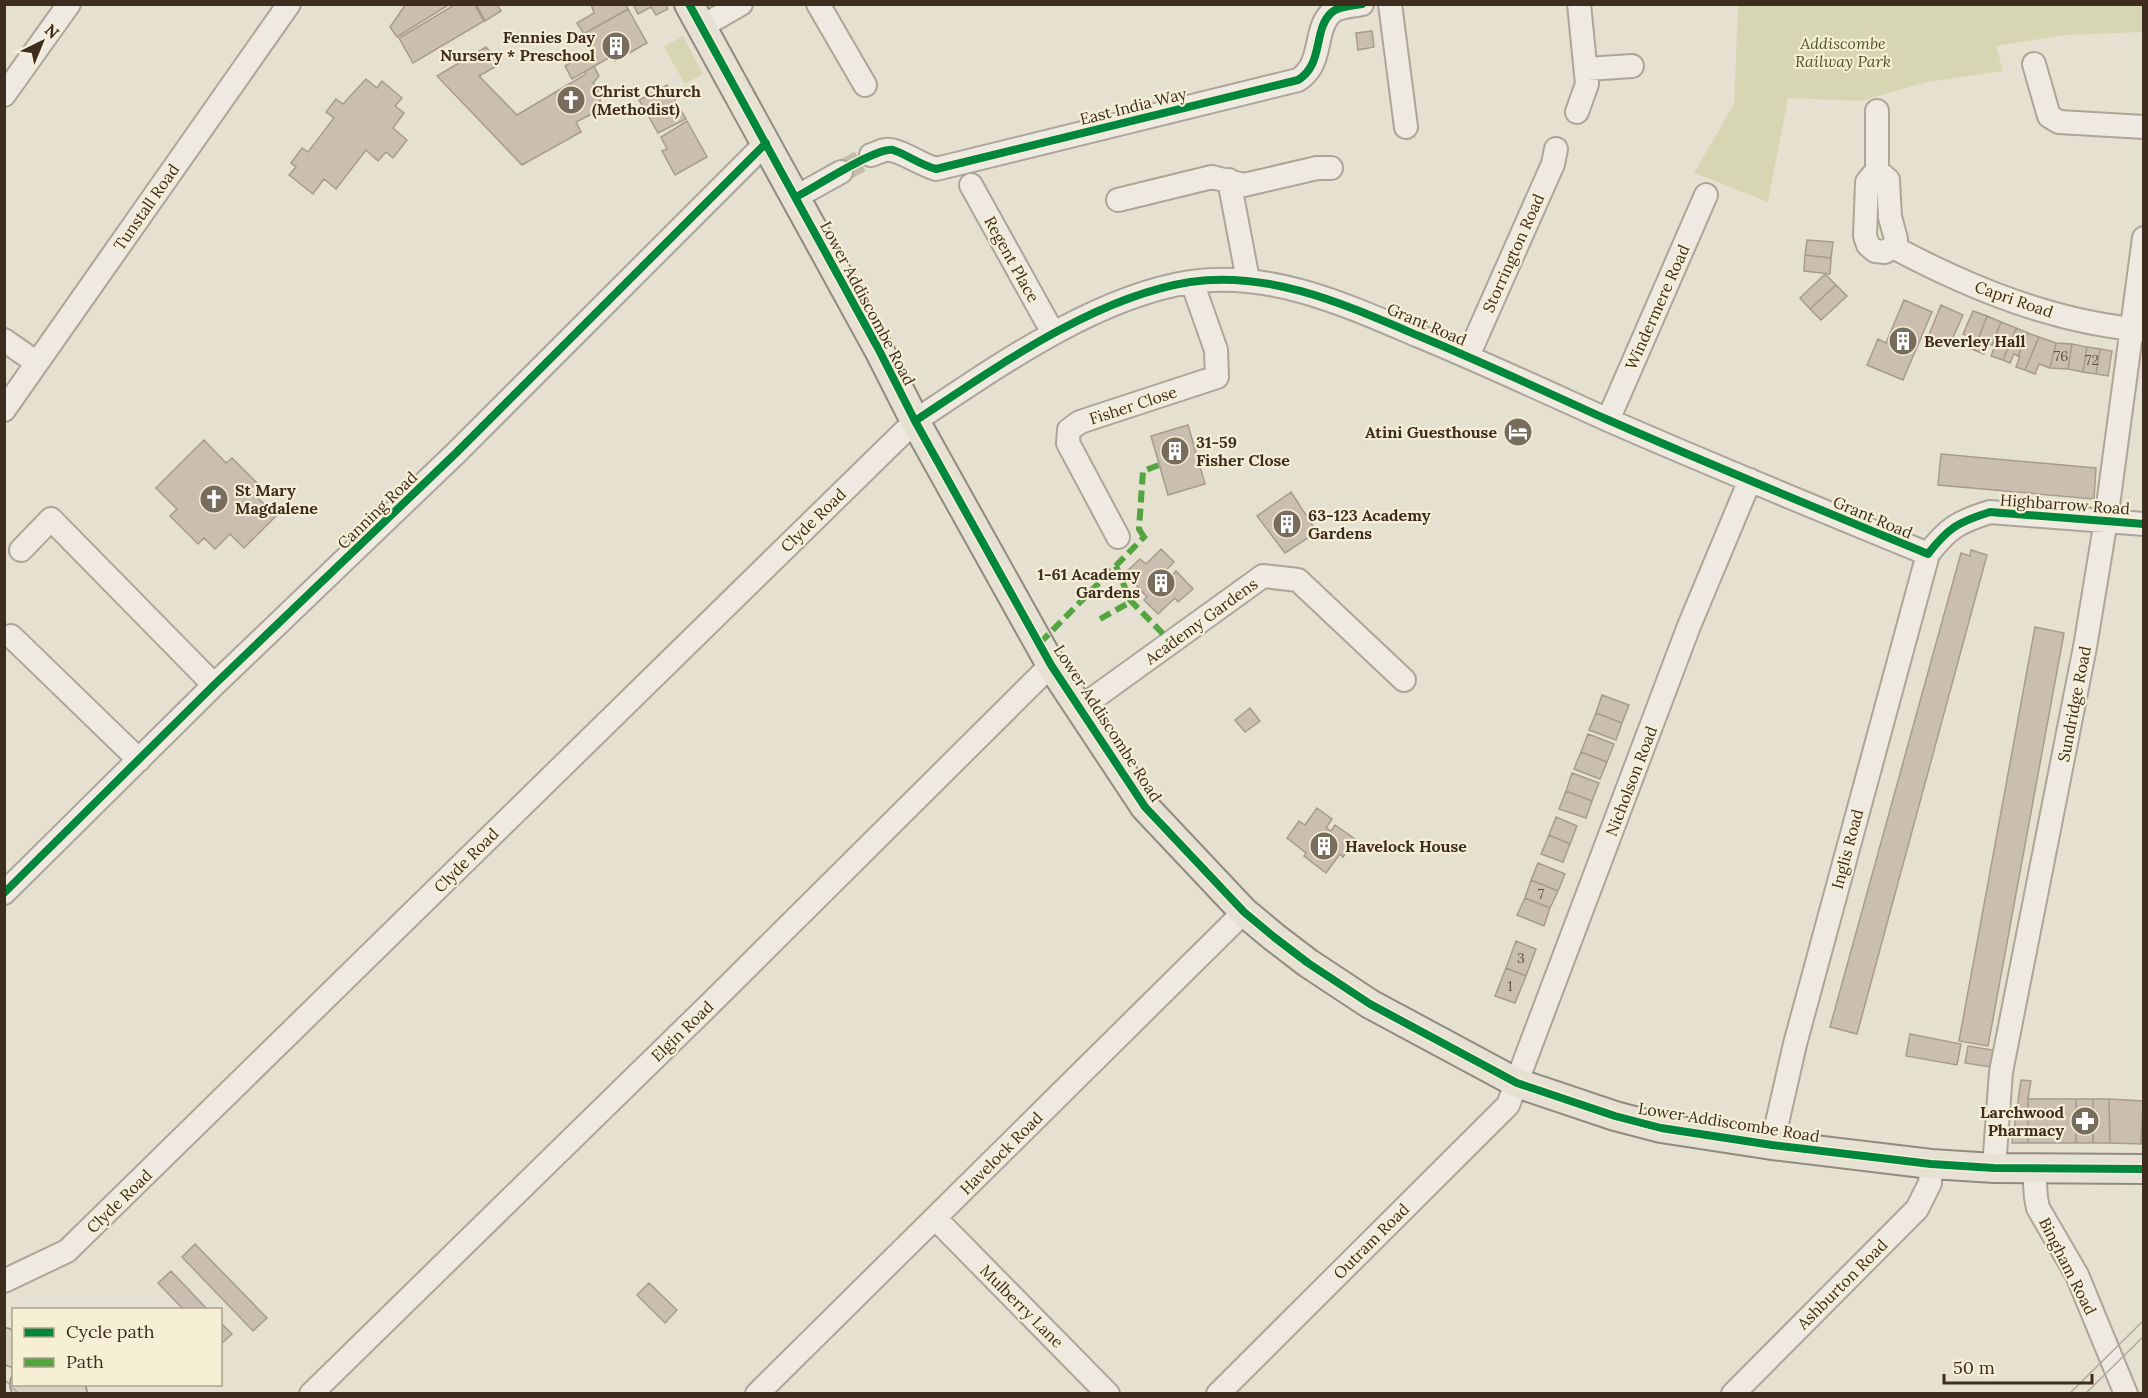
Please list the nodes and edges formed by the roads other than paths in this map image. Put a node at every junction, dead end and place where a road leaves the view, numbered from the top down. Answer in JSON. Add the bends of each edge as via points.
{"nodes":[{"id":1,"x":69,"y":4,"type":"edge"},
{"id":2,"x":289,"y":4,"type":"edge"},
{"id":3,"x":741,"y":4,"type":"edge"},
{"id":4,"x":818,"y":4,"type":"edge"},
{"id":5,"x":1362,"y":4,"type":"edge"},
{"id":6,"x":1390,"y":4,"type":"edge"},
{"id":7,"x":1579,"y":4,"type":"edge"},
{"id":8,"x":695,"y":16,"type":"edge"},
{"id":9,"x":2034,"y":64,"type":"dead end"},
{"id":10,"x":1632,"y":66,"type":"dead end"},
{"id":11,"x":1587,"y":69,"type":"junction"},
{"id":12,"x":865,"y":85,"type":"dead end"},
{"id":13,"x":4,"y":95,"type":"edge"},
{"id":14,"x":1877,"y":111,"type":"dead end"},
{"id":15,"x":1577,"y":112,"type":"dead end"},
{"id":16,"x":2144,"y":127,"type":"edge"},
{"id":17,"x":1406,"y":128,"type":"dead end"},
{"id":18,"x":766,"y":143,"type":"junction"},
{"id":19,"x":1556,"y":149,"type":"dead end"},
{"id":20,"x":870,"y":155,"type":"tunnel mouth"},
{"id":21,"x":1331,"y":168,"type":"dead end"},
{"id":22,"x":1877,"y":171,"type":"junction"},
{"id":23,"x":841,"y":172,"type":"tunnel mouth"},
{"id":24,"x":1229,"y":180,"type":"junction"},
{"id":25,"x":971,"y":185,"type":"dead end"},
{"id":26,"x":1706,"y":195,"type":"dead end"},
{"id":27,"x":796,"y":197,"type":"junction"},
{"id":28,"x":1119,"y":200,"type":"dead end"},
{"id":29,"x":1866,"y":216,"type":"junction"},
{"id":30,"x":1890,"y":217,"type":"junction"},
{"id":31,"x":2144,"y":238,"type":"edge"},
{"id":32,"x":1893,"y":247,"type":"junction"},
{"id":33,"x":1248,"y":280,"type":"junction"},
{"id":34,"x":1192,"y":282,"type":"junction"},
{"id":35,"x":2137,"y":330,"type":"edge"},
{"id":36,"x":1053,"y":333,"type":"junction"},
{"id":37,"x":4,"y":340,"type":"edge"},
{"id":38,"x":1468,"y":357,"type":"junction"},
{"id":39,"x":37,"y":363,"type":"junction"},
{"id":40,"x":4,"y":410,"type":"edge"},
{"id":41,"x":1608,"y":420,"type":"junction"},
{"id":42,"x":915,"y":421,"type":"junction"},
{"id":43,"x":1750,"y":480,"type":"junction"},
{"id":44,"x":2106,"y":520,"type":"junction"},
{"id":45,"x":2144,"y":524,"type":"edge"},
{"id":46,"x":1118,"y":537,"type":"dead end"},
{"id":47,"x":21,"y":550,"type":"dead end"},
{"id":48,"x":1928,"y":555,"type":"junction"},
{"id":49,"x":11,"y":636,"type":"dead end"},
{"id":50,"x":1051,"y":665,"type":"junction"},
{"id":51,"x":1404,"y":680,"type":"dead end"},
{"id":52,"x":214,"y":685,"type":"junction"},
{"id":53,"x":1080,"y":708,"type":"junction"},
{"id":54,"x":139,"y":760,"type":"junction"},
{"id":55,"x":4,"y":893,"type":"edge"},
{"id":56,"x":1244,"y":912,"type":"junction"},
{"id":57,"x":1517,"y":1083,"type":"junction"},
{"id":58,"x":1772,"y":1145,"type":"junction"},
{"id":59,"x":1931,"y":1164,"type":"junction"},
{"id":60,"x":1994,"y":1168,"type":"junction"},
{"id":61,"x":2034,"y":1169,"type":"junction"},
{"id":62,"x":2144,"y":1169,"type":"edge"},
{"id":63,"x":935,"y":1218,"type":"junction"},
{"id":64,"x":4,"y":1281,"type":"edge"},
{"id":65,"x":310,"y":1394,"type":"edge"},
{"id":66,"x":757,"y":1394,"type":"edge"},
{"id":67,"x":1108,"y":1394,"type":"edge"},
{"id":68,"x":1218,"y":1394,"type":"edge"},
{"id":69,"x":1733,"y":1394,"type":"edge"},
{"id":70,"x":2126,"y":1394,"type":"edge"}],
"edges":[{"from":1,"to":13,"type":"street"},
{"from":2,"to":39,"type":"street","name":"Tunstall Road"},
{"from":3,"to":8,"type":"street"},
{"from":4,"to":12,"type":"street"},
{"from":5,"to":20,"type":"street","name":"East India Way","via":[[1331,13],[1313,65],[1298,80],[936,169],[894,150]]},
{"from":6,"to":17,"type":"street"},
{"from":7,"to":11,"type":"street"},
{"from":8,"to":18,"type":"main road","name":"Lower Addiscombe Road"},
{"from":9,"to":16,"type":"street","via":[[2049,116],[2060,122]]},
{"from":10,"to":11,"type":"street"},
{"from":11,"to":15,"type":"street","via":[[1587,84]]},
{"from":14,"to":22,"type":"street","name":"Capri Road"},
{"from":18,"to":27,"type":"main road","name":"Lower Addiscombe Road"},
{"from":18,"to":52,"type":"street","name":"Canning Road","via":[[460,449]]},
{"from":19,"to":38,"type":"street","name":"Storrington Road","via":[[1553,164]]},
{"from":21,"to":24,"type":"street","via":[[1244,185]]},
{"from":22,"to":29,"type":"street","name":"Capri Road","via":[[1867,182]]},
{"from":22,"to":30,"type":"street","name":"Capri Road","via":[[1888,180]]},
{"from":23,"to":27,"type":"street"},
{"from":24,"to":28,"type":"street","via":[[1212,177]]},
{"from":24,"to":33,"type":"street"},
{"from":25,"to":36,"type":"street","name":"Regent Place"},
{"from":26,"to":41,"type":"street","name":"Windermere Road"},
{"from":27,"to":42,"type":"main road","name":"Lower Addiscombe Road"},
{"from":29,"to":30,"type":"street"},
{"from":29,"to":32,"type":"street","name":"Capri Road","via":[[1868,245],[1885,252]]},
{"from":30,"to":32,"type":"street","name":"Capri Road","via":[[1896,239]]},
{"from":31,"to":35,"type":"street","name":"Sundridge Road"},
{"from":32,"to":35,"type":"street","name":"Capri Road","via":[[1933,268],[2049,314]]},
{"from":33,"to":34,"type":"street","name":"Grant Road"},
{"from":33,"to":38,"type":"street","name":"Grant Road","via":[[1284,286],[1355,309]]},
{"from":34,"to":36,"type":"street","name":"Grant Road","via":[[1149,292]]},
{"from":34,"to":46,"type":"street","name":"Fisher Close","via":[[1216,350],[1216,377],[1069,430],[1068,443]]},
{"from":35,"to":44,"type":"street","name":"Sundridge Road"},
{"from":36,"to":42,"type":"street","name":"Grant Road"},
{"from":37,"to":39,"type":"street"},
{"from":38,"to":41,"type":"street","name":"Grant Road"},
{"from":39,"to":40,"type":"street","name":"Tunstall Road"},
{"from":41,"to":43,"type":"street","name":"Grant Road"},
{"from":42,"to":50,"type":"main road","name":"Lower Addiscombe Road"},
{"from":42,"to":64,"type":"street","name":"Clyde Road","via":[[67,1251]]},
{"from":43,"to":48,"type":"street","name":"Grant Road"},
{"from":43,"to":57,"type":"street","name":"Nicholson Road","via":[[1689,626]]},
{"from":44,"to":45,"type":"street","name":"Highbarrow Road"},
{"from":44,"to":48,"type":"street","name":"Highbarrow Road","via":[[1990,512],[1951,528]]},
{"from":44,"to":60,"type":"street","name":"Sundridge Road","via":[[2085,647],[2001,1072]]},
{"from":47,"to":52,"type":"street","via":[[51,519]]},
{"from":48,"to":58,"type":"street","name":"Inglis Road","via":[[1795,1044]]},
{"from":49,"to":54,"type":"street"},
{"from":50,"to":53,"type":"main road","name":"Lower Addiscombe Road"},
{"from":50,"to":65,"type":"street","name":"Elgin Road"},
{"from":51,"to":53,"type":"street","name":"Academy Gardens","via":[[1298,580],[1263,576]]},
{"from":52,"to":54,"type":"street","name":"Canning Road"},
{"from":53,"to":56,"type":"main road","name":"Lower Addiscombe Road","via":[[1145,807]]},
{"from":54,"to":55,"type":"street","name":"Canning Road"},
{"from":56,"to":57,"type":"main road","name":"Lower Addiscombe Road","via":[[1308,963],[1370,1004]]},
{"from":56,"to":63,"type":"street","name":"Havelock Road"},
{"from":57,"to":58,"type":"main road","name":"Lower Addiscombe Road","via":[[1661,1128]]},
{"from":57,"to":68,"type":"street","name":"Outram Road","via":[[1508,1105]]},
{"from":58,"to":59,"type":"main road","name":"Lower Addiscombe Road"},
{"from":59,"to":60,"type":"main road","name":"Lower Addiscombe Road"},
{"from":59,"to":69,"type":"street","name":"Ashburton Road","via":[[1930,1183],[1917,1209]]},
{"from":60,"to":61,"type":"main road","name":"Lower Addiscombe Road"},
{"from":61,"to":62,"type":"main road","name":"Lower Addiscombe Road"},
{"from":61,"to":70,"type":"street","name":"Bingham Road","via":[[2038,1208],[2077,1275]]},
{"from":63,"to":66,"type":"street","name":"Havelock Road"},
{"from":63,"to":67,"type":"street","name":"Mulberry Lane"}]}
